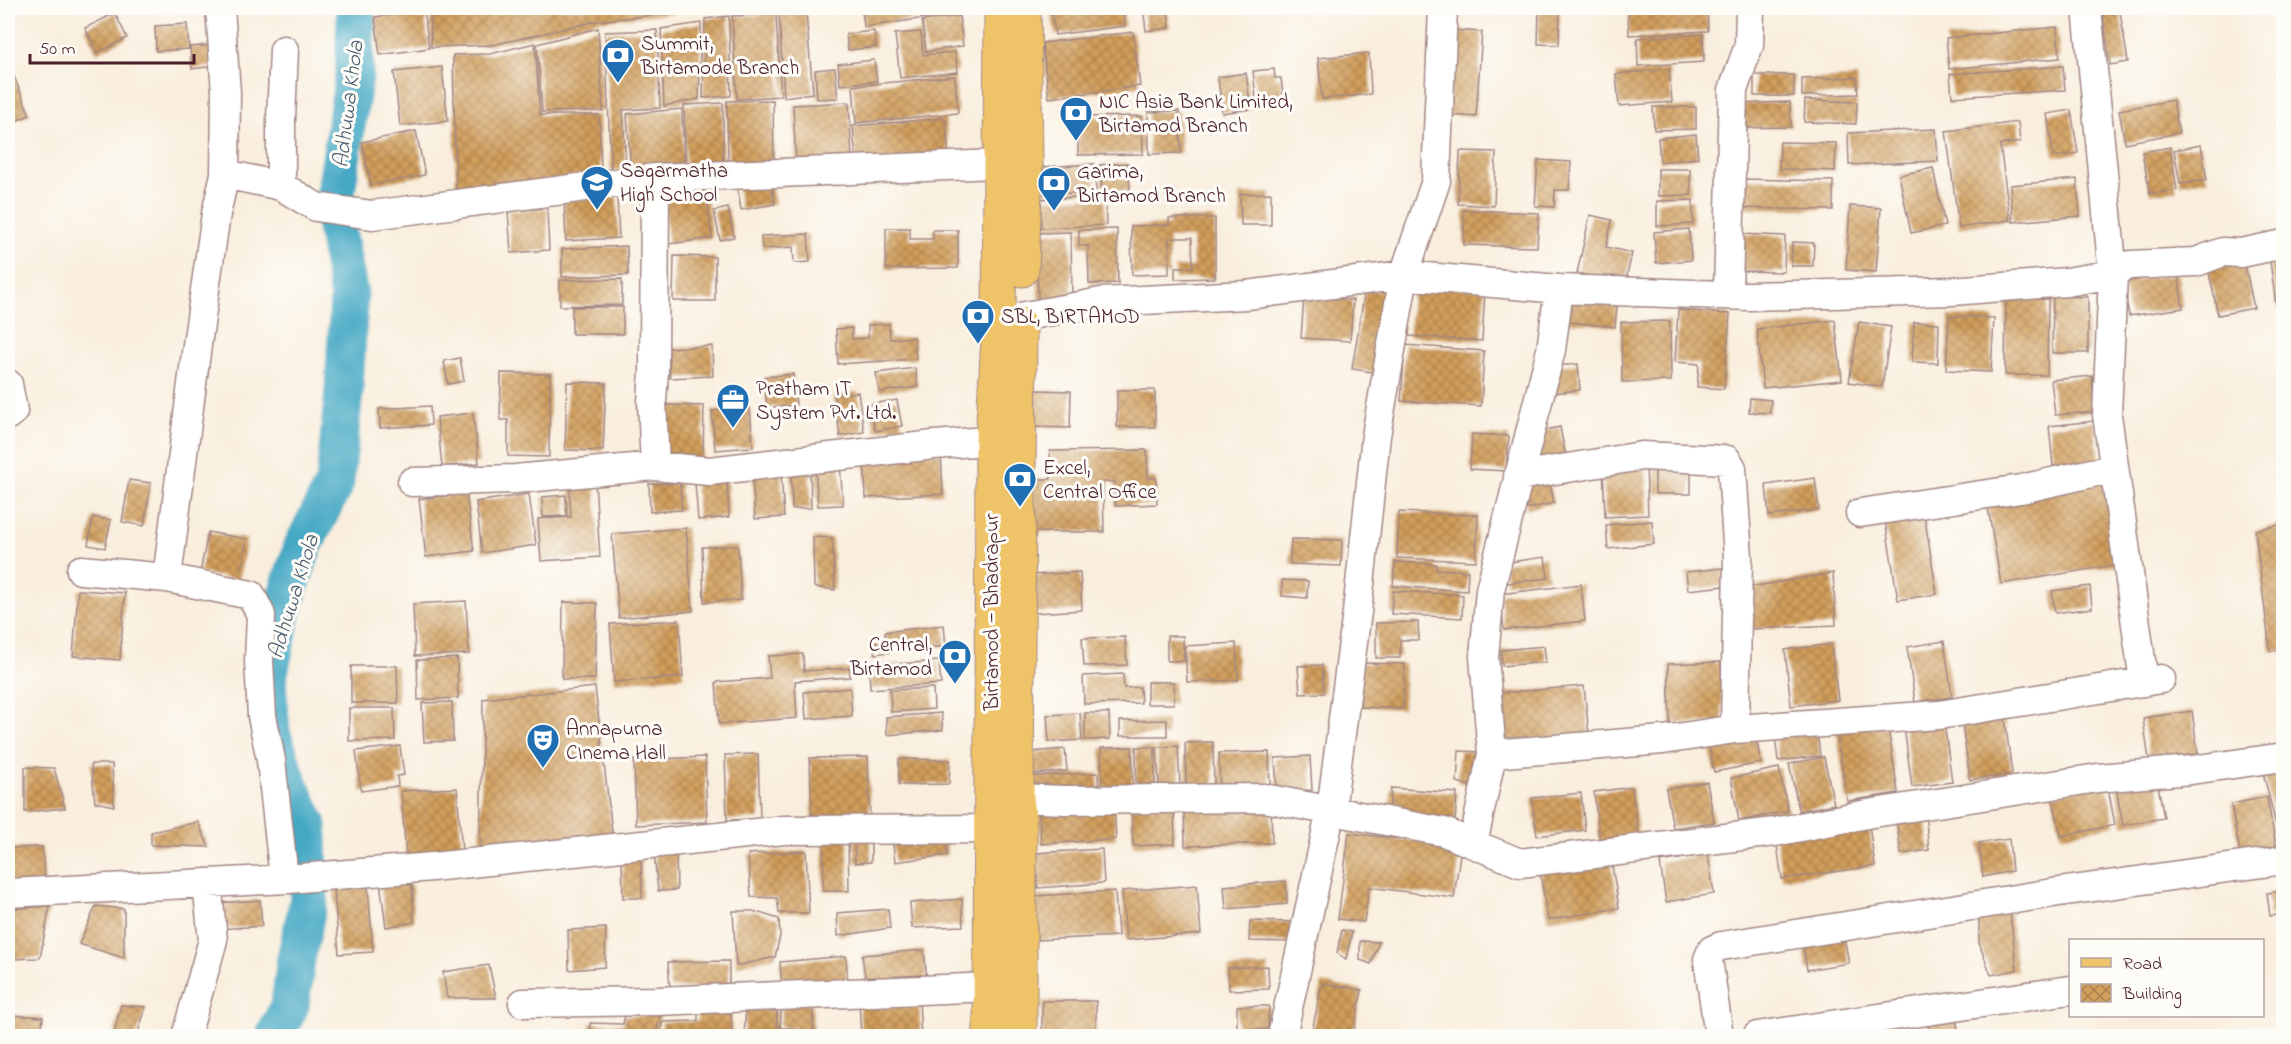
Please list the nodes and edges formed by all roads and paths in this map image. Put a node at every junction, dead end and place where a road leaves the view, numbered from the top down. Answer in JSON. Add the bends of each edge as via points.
{"nodes":[{"id":1,"x":220,"y":8,"type":"edge"},
{"id":2,"x":1001,"y":8,"type":"edge"},
{"id":3,"x":1024,"y":8,"type":"edge"},
{"id":4,"x":1443,"y":8,"type":"edge"},
{"id":5,"x":1750,"y":8,"type":"edge"},
{"id":6,"x":2086,"y":8,"type":"edge"},
{"id":7,"x":284,"y":50,"type":"dead end"},
{"id":8,"x":1014,"y":163,"type":"junction"},
{"id":9,"x":225,"y":174,"type":"junction"},
{"id":10,"x":655,"y":178,"type":"junction"},
{"id":11,"x":281,"y":186,"type":"junction"},
{"id":12,"x":2283,"y":244,"type":"edge"},
{"id":13,"x":2113,"y":274,"type":"junction"},
{"id":14,"x":1404,"y":275,"type":"junction"},
{"id":15,"x":1558,"y":289,"type":"junction"},
{"id":16,"x":1728,"y":294,"type":"junction"},
{"id":17,"x":1020,"y":317,"type":"junction"},
{"id":18,"x":8,"y":384,"type":"edge"},
{"id":19,"x":8,"y":415,"type":"edge"},
{"id":20,"x":1005,"y":440,"type":"junction"},
{"id":21,"x":655,"y":466,"type":"junction"},
{"id":22,"x":2114,"y":468,"type":"junction"},
{"id":23,"x":1518,"y":476,"type":"junction"},
{"id":24,"x":412,"y":482,"type":"dead end"},
{"id":25,"x":1860,"y":513,"type":"dead end"},
{"id":26,"x":81,"y":570,"type":"dead end"},
{"id":27,"x":167,"y":578,"type":"junction"},
{"id":28,"x":1735,"y":729,"type":"junction"},
{"id":29,"x":1492,"y":754,"type":"junction"},
{"id":30,"x":2283,"y":757,"type":"edge"},
{"id":31,"x":1331,"y":810,"type":"junction"},
{"id":32,"x":1004,"y":814,"type":"junction"},
{"id":33,"x":1473,"y":844,"type":"junction"},
{"id":34,"x":2283,"y":860,"type":"edge"},
{"id":35,"x":286,"y":879,"type":"junction"},
{"id":36,"x":207,"y":883,"type":"junction"},
{"id":37,"x":8,"y":893,"type":"edge"},
{"id":38,"x":991,"y":987,"type":"junction"},
{"id":39,"x":2069,"y":990,"type":"edge"},
{"id":40,"x":523,"y":1003,"type":"dead end"},
{"id":41,"x":186,"y":1036,"type":"edge"},
{"id":42,"x":990,"y":1036,"type":"edge"},
{"id":43,"x":1020,"y":1036,"type":"edge"},
{"id":44,"x":1282,"y":1036,"type":"edge"},
{"id":45,"x":1719,"y":1036,"type":"edge"},
{"id":46,"x":1757,"y":1036,"type":"edge"}],
"edges":[{"from":1,"to":9,"type":"street","via":[[226,93]]},
{"from":2,"to":8,"type":"main road","name":"Birtamod — Bhadrapur"},
{"from":3,"to":8,"type":"main road","name":"Birtamod — Bhadrapur"},
{"from":4,"to":14,"type":"street","via":[[1436,181]]},
{"from":5,"to":16,"type":"street","via":[[1749,45],[1733,90]]},
{"from":6,"to":13,"type":"street"},
{"from":7,"to":11,"type":"street"},
{"from":8,"to":10,"type":"street"},
{"from":8,"to":17,"type":"main road","name":"Birtamod — Bhadrapur"},
{"from":8,"to":20,"type":"main road","name":"Birtamod — Bhadrapur","via":[[999,322]]},
{"from":9,"to":11,"type":"street"},
{"from":9,"to":27,"type":"street","via":[[216,214]]},
{"from":10,"to":11,"type":"street","via":[[372,214],[316,207]]},
{"from":10,"to":21,"type":"street"},
{"from":12,"to":13,"type":"street","via":[[2241,253],[2223,252],[2196,262],[2130,265],[2112,271]]},
{"from":13,"to":16,"type":"street","via":[[2067,282],[1952,291]]},
{"from":13,"to":22,"type":"street","via":[[2107,415]]},
{"from":14,"to":15,"type":"street"},
{"from":14,"to":17,"type":"street","via":[[1247,295],[1101,302]]},
{"from":14,"to":31,"type":"street","via":[[1376,436],[1358,612]]},
{"from":15,"to":16,"type":"street"},
{"from":15,"to":23,"type":"street","via":[[1551,350]]},
{"from":17,"to":20,"type":"main road","name":"Birtamod — Bhadrapur"},
{"from":18,"to":19,"type":"street","via":[[13,411]]},
{"from":20,"to":21,"type":"street","via":[[709,471]]},
{"from":20,"to":32,"type":"main road","name":"Birtamod — Bhadrapur"},
{"from":21,"to":24,"type":"street","via":[[515,479]]},
{"from":22,"to":25,"type":"street","via":[[2021,489]]},
{"from":22,"to":28,"type":"street","via":[[2153,681],[1939,715]]},
{"from":23,"to":28,"type":"street","via":[[1642,456],[1727,460],[1732,468],[1738,557]]},
{"from":23,"to":29,"type":"street","via":[[1489,601],[1484,657]]},
{"from":26,"to":27,"type":"street"},
{"from":27,"to":35,"type":"street","via":[[251,595],[261,615],[262,716]]},
{"from":28,"to":29,"type":"street","via":[[1663,740]]},
{"from":29,"to":33,"type":"street"},
{"from":30,"to":33,"type":"street","via":[[2087,779],[1774,832],[1532,862],[1520,863]]},
{"from":31,"to":32,"type":"street","via":[[1264,798],[1065,800]]},
{"from":31,"to":33,"type":"street","via":[[1444,832]]},
{"from":31,"to":44,"type":"street"},
{"from":32,"to":35,"type":"street"},
{"from":32,"to":38,"type":"main road","name":"Birtamod — Bhadrapur"},
{"from":32,"to":43,"type":"main road","name":"Birtamod — Bhadrapur"},
{"from":34,"to":45,"type":"street","via":[[1721,946],[1712,950],[1708,958]]},
{"from":35,"to":36,"type":"street"},
{"from":36,"to":37,"type":"street"},
{"from":36,"to":41,"type":"street","via":[[213,940]]},
{"from":38,"to":40,"type":"street"},
{"from":38,"to":42,"type":"main road","name":"Birtamod — Bhadrapur"},
{"from":39,"to":46,"type":"street"}]}
